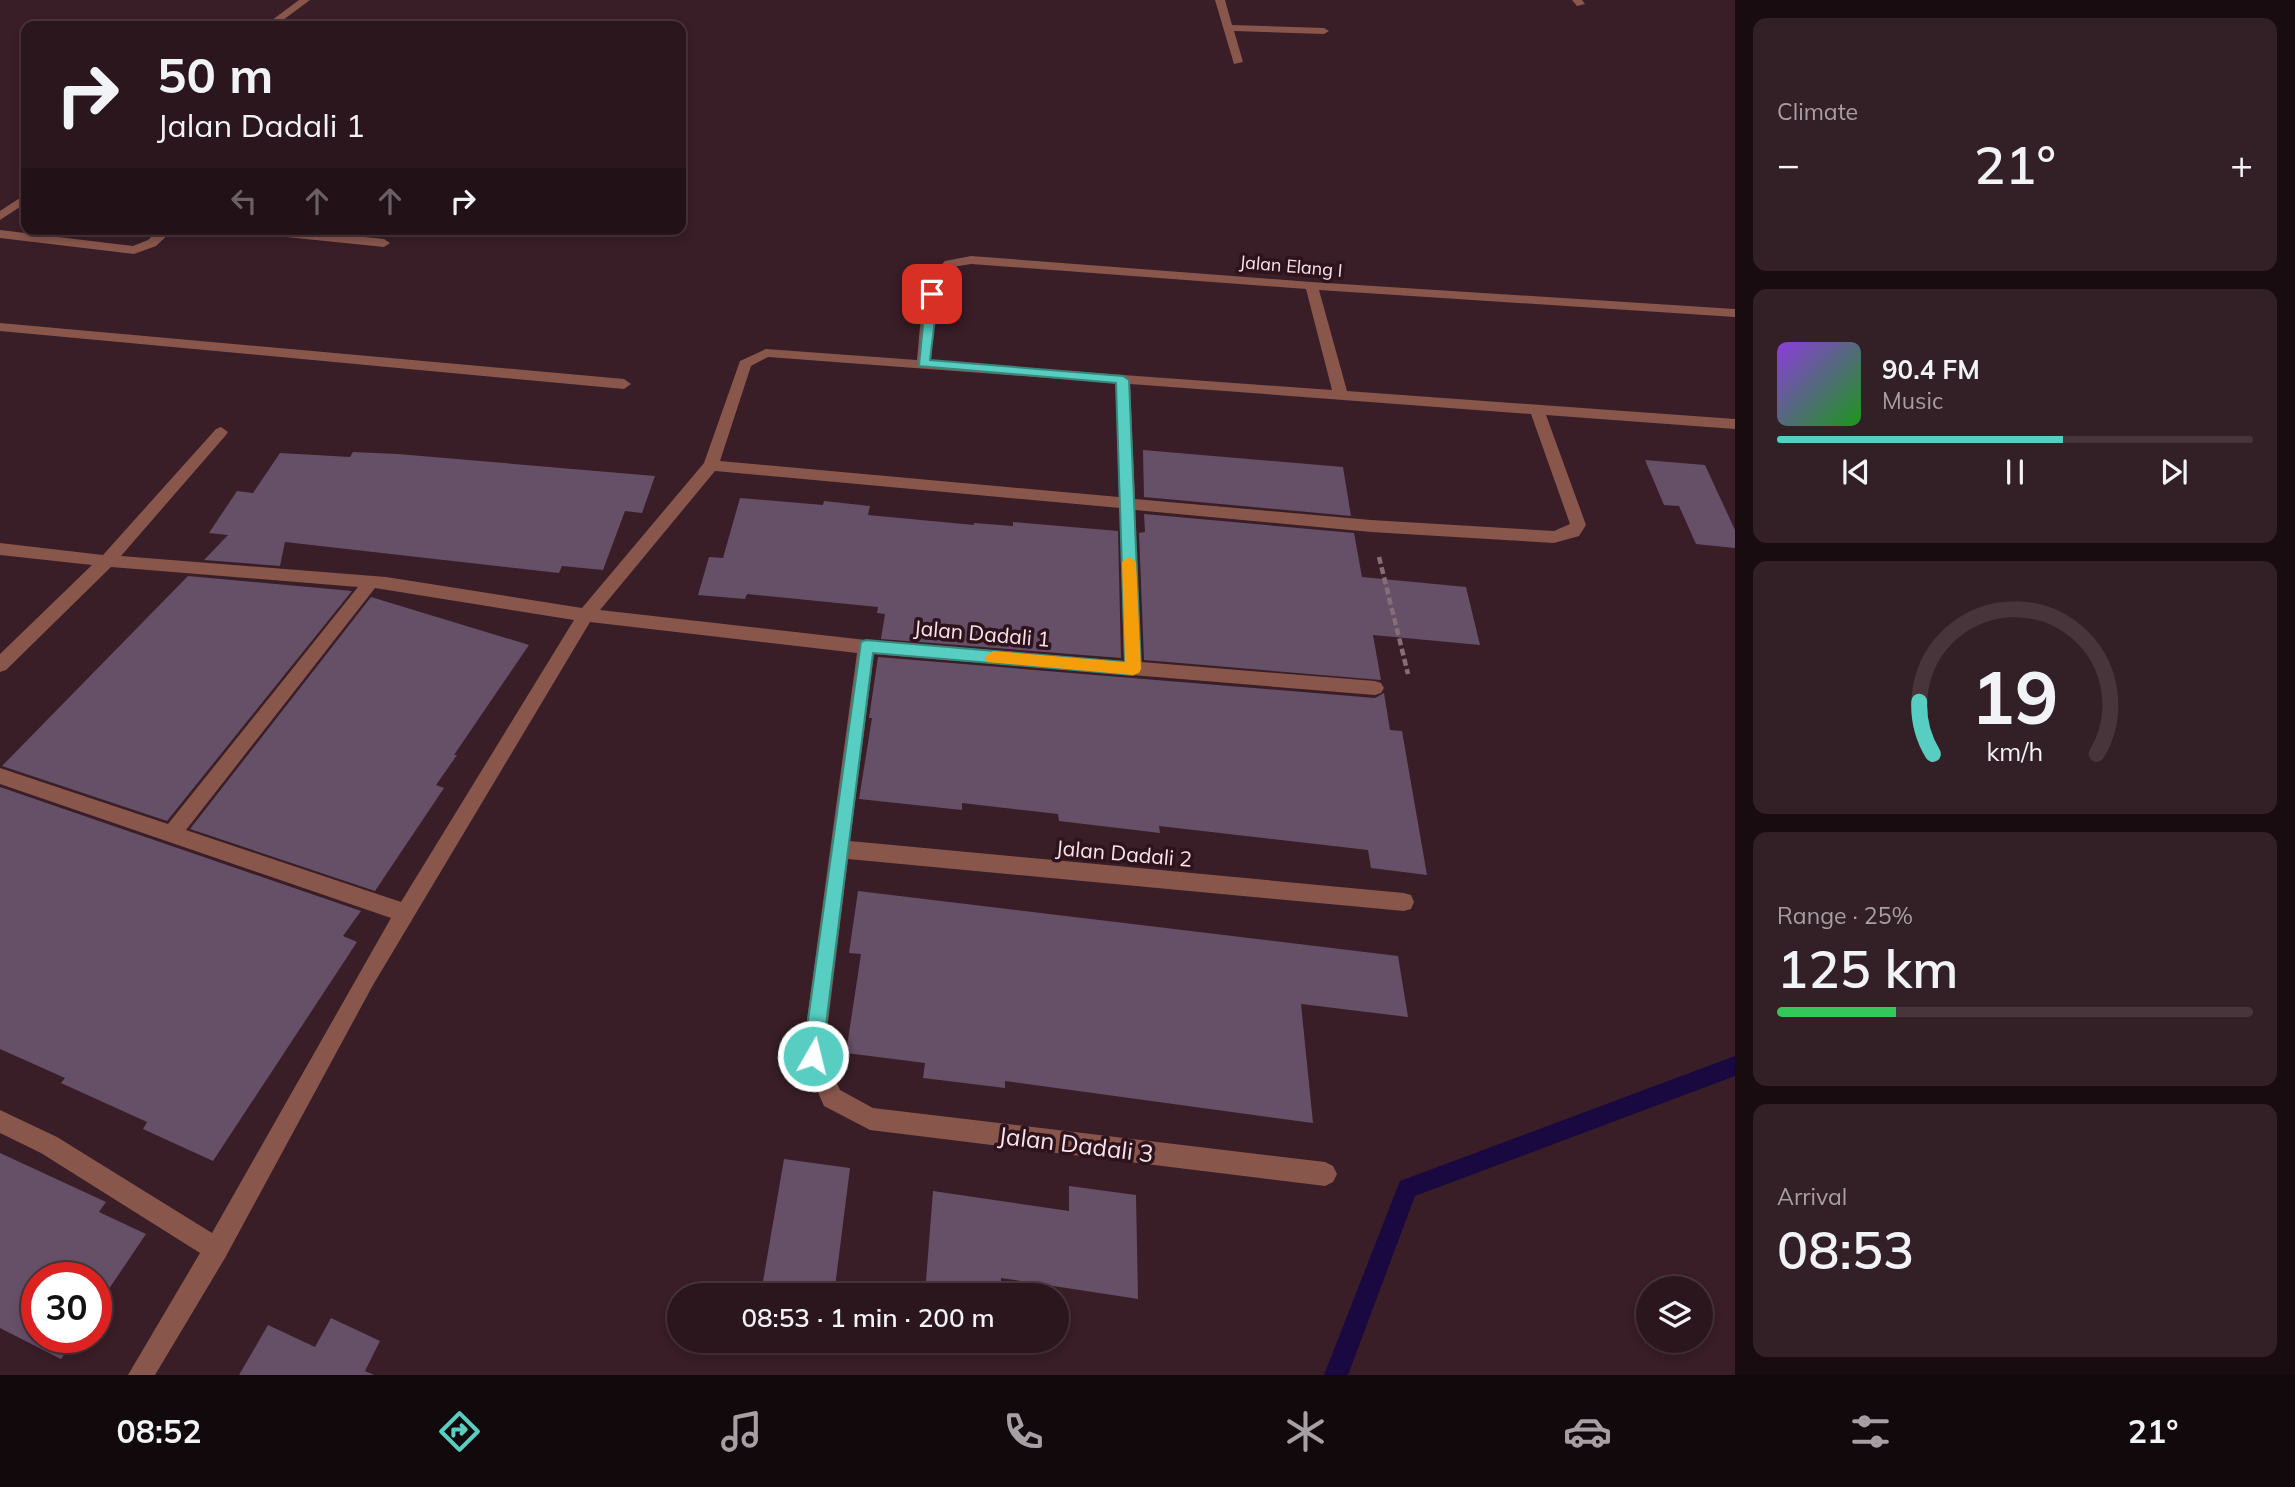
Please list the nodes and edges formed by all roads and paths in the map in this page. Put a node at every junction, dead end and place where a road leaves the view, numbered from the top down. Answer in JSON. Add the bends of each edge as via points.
{"nodes":[{"id":1,"x":305,"y":0,"type":"edge"},
{"id":2,"x":1220,"y":0,"type":"edge"},
{"id":3,"x":276,"y":21,"type":"edge"},
{"id":4,"x":1227,"y":28,"type":"junction"},
{"id":5,"x":1324,"y":31,"type":"dead end"},
{"id":6,"x":1238,"y":62,"type":"dead end"},
{"id":7,"x":21,"y":201,"type":"edge"},
{"id":8,"x":0,"y":216,"type":"edge"},
{"id":9,"x":0,"y":234,"type":"edge"},
{"id":10,"x":161,"y":235,"type":"edge"},
{"id":11,"x":305,"y":235,"type":"edge"},
{"id":12,"x":384,"y":243,"type":"dead end"},
{"id":13,"x":1311,"y":286,"type":"junction"},
{"id":14,"x":1731,"y":313,"type":"edge"},
{"id":15,"x":1735,"y":325,"type":"edge"},
{"id":16,"x":0,"y":327,"type":"edge"},
{"id":17,"x":924,"y":363,"type":"junction"},
{"id":18,"x":1123,"y":380,"type":"junction"},
{"id":19,"x":624,"y":384,"type":"dead end"},
{"id":20,"x":1341,"y":396,"type":"junction"},
{"id":21,"x":1537,"y":410,"type":"junction"},
{"id":22,"x":1735,"y":424,"type":"edge"},
{"id":23,"x":222,"y":432,"type":"dead end"},
{"id":24,"x":711,"y":465,"type":"junction"},
{"id":25,"x":1127,"y":505,"type":"junction"},
{"id":26,"x":1371,"y":526,"type":"junction"},
{"id":27,"x":0,"y":548,"type":"edge"},
{"id":28,"x":107,"y":561,"type":"junction"},
{"id":29,"x":371,"y":582,"type":"junction"},
{"id":30,"x":586,"y":615,"type":"junction"},
{"id":31,"x":866,"y":647,"type":"junction"},
{"id":32,"x":0,"y":665,"type":"edge"},
{"id":33,"x":1133,"y":669,"type":"junction"},
{"id":34,"x":1375,"y":688,"type":"joint"},
{"id":35,"x":0,"y":776,"type":"edge"},
{"id":36,"x":172,"y":834,"type":"junction"},
{"id":37,"x":839,"y":849,"type":"junction"},
{"id":38,"x":1404,"y":902,"type":"dead end"},
{"id":39,"x":405,"y":913,"type":"junction"},
{"id":40,"x":0,"y":1121,"type":"edge"},
{"id":41,"x":1325,"y":1174,"type":"dead end"},
{"id":42,"x":216,"y":1249,"type":"junction"},
{"id":43,"x":141,"y":1375,"type":"edge"}],
"edges":[{"from":1,"to":3,"type":"street"},
{"from":2,"to":4,"type":"street"},
{"from":4,"to":5,"type":"street"},
{"from":4,"to":6,"type":"street"},
{"from":7,"to":8,"type":"street"},
{"from":9,"to":10,"type":"street","via":[[134,250]]},
{"from":11,"to":12,"type":"street"},
{"from":13,"to":14,"type":"street","name":"Jalan Elang I"},
{"from":13,"to":17,"type":"street","name":"Jalan Elang I","via":[[971,260],[950,263],[937,275],[932,294]]},
{"from":13,"to":20,"type":"street"},
{"from":14,"to":15,"type":"street"},
{"from":16,"to":19,"type":"street"},
{"from":17,"to":18,"type":"street"},
{"from":17,"to":24,"type":"street","via":[[766,353],[754,358],[744,365]]},
{"from":18,"to":20,"type":"street"},
{"from":18,"to":25,"type":"street"},
{"from":20,"to":21,"type":"street"},
{"from":21,"to":22,"type":"street"},
{"from":21,"to":26,"type":"street","via":[[1578,525],[1573,532],[1554,537]]},
{"from":23,"to":28,"type":"street"},
{"from":24,"to":25,"type":"street"},
{"from":24,"to":30,"type":"street"},
{"from":25,"to":26,"type":"street"},
{"from":25,"to":33,"type":"street"},
{"from":26,"to":34,"type":"path","via":[[1408,668],[1407,681],[1396,687]]},
{"from":27,"to":28,"type":"street","name":"Jalan Dadali 1"},
{"from":28,"to":29,"type":"street","name":"Jalan Dadali 1"},
{"from":28,"to":32,"type":"street"},
{"from":29,"to":30,"type":"street","name":"Jalan Dadali 1"},
{"from":29,"to":36,"type":"street"},
{"from":30,"to":31,"type":"street","name":"Jalan Dadali 1"},
{"from":30,"to":39,"type":"street"},
{"from":31,"to":33,"type":"street","name":"Jalan Dadali 1"},
{"from":31,"to":37,"type":"street"},
{"from":33,"to":34,"type":"street","name":"Jalan Dadali 1"},
{"from":35,"to":36,"type":"street"},
{"from":36,"to":39,"type":"street"},
{"from":37,"to":38,"type":"street","name":"Jalan Dadali 2"},
{"from":37,"to":41,"type":"street","name":"Jalan Dadali 3","via":[[813,1056],[832,1098],[870,1119]]},
{"from":39,"to":42,"type":"street"},
{"from":40,"to":42,"type":"street","via":[[48,1145]]},
{"from":42,"to":43,"type":"street"}]}
